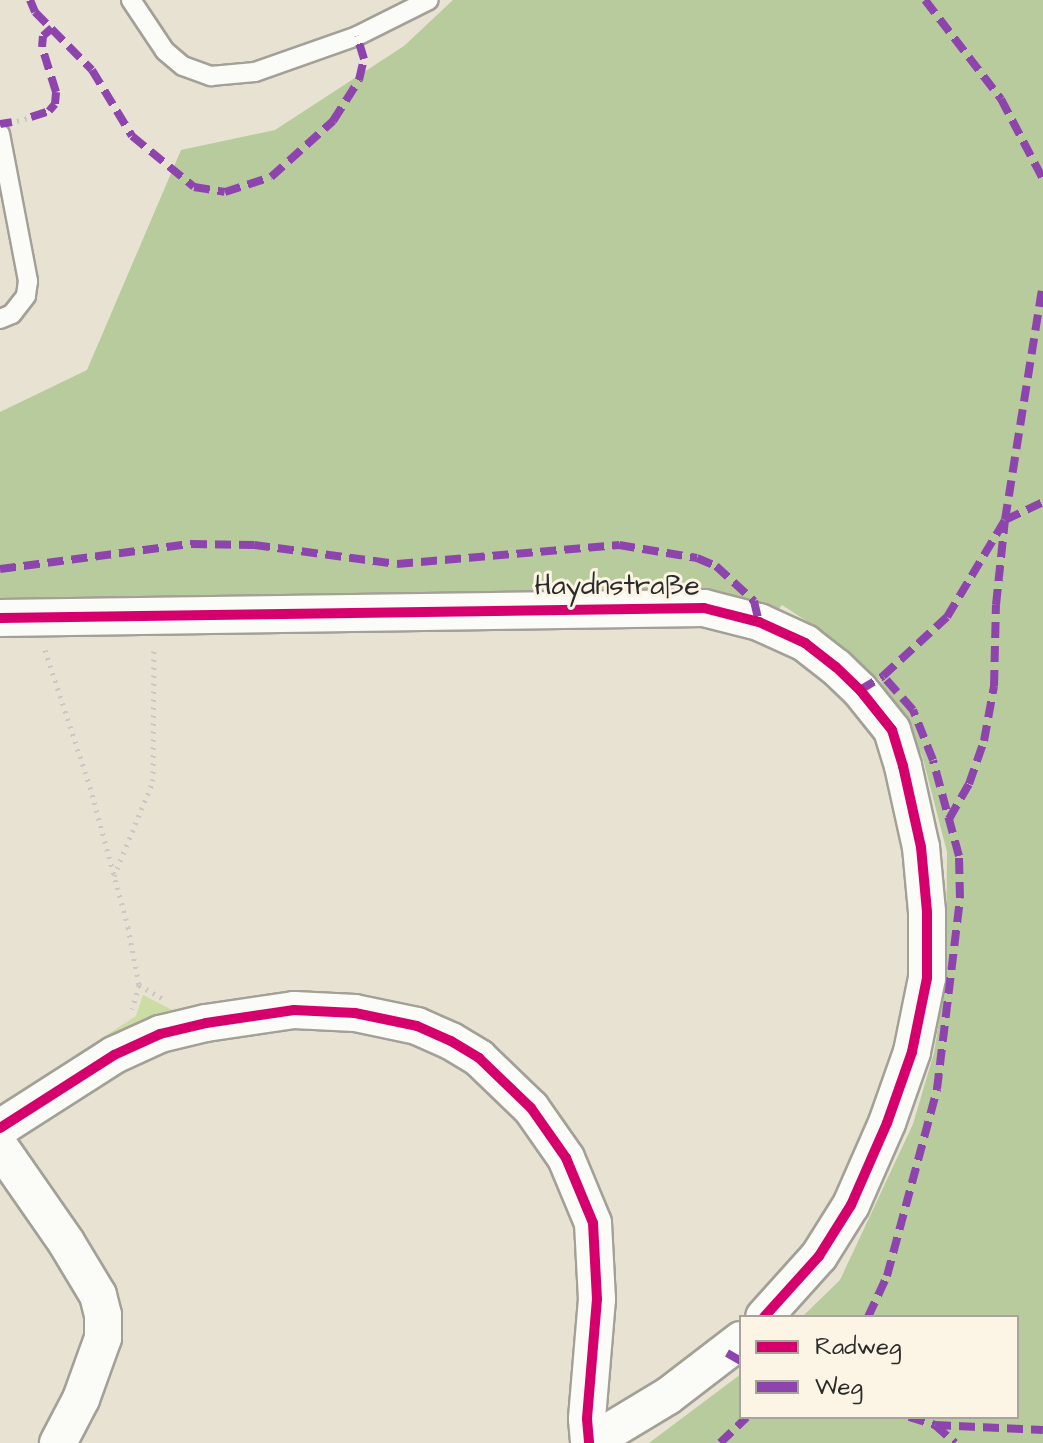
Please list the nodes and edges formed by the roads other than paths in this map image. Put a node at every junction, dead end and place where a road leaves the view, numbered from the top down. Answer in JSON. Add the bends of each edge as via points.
{"nodes":[{"id":1,"x":131,"y":0,"type":"edge"},
{"id":2,"x":429,"y":0,"type":"edge"},
{"id":3,"x":0,"y":134,"type":"edge"},
{"id":4,"x":0,"y":319,"type":"edge"},
{"id":5,"x":17,"y":618,"type":"edge"},
{"id":6,"x":0,"y":1128,"type":"edge"},
{"id":7,"x":0,"y":1147,"type":"edge"},
{"id":8,"x":766,"y":1315,"type":"edge"},
{"id":9,"x":739,"y":1342,"type":"edge"},
{"id":10,"x":58,"y":1443,"type":"edge"},
{"id":11,"x":589,"y":1443,"type":"edge"}],
"edges":[{"from":1,"to":2,"type":"lane","via":[[165,51],[183,66],[211,76],[255,72],[284,62],[357,36]]},
{"from":3,"to":4,"type":"lane","via":[[28,281],[26,296],[12,314]]},
{"from":5,"to":8,"type":"street","name":"Haydnstraße","via":[[704,608],[734,613],[805,643],[860,690],[892,730],[903,766],[921,847],[927,978],[912,1052],[851,1205],[819,1256]]},
{"from":6,"to":11,"type":"street","via":[[114,1055],[160,1034],[220,1020],[294,1010],[355,1013],[417,1026],[451,1041],[479,1058],[531,1108],[566,1158],[593,1223],[597,1299]]},
{"from":7,"to":10,"type":"street","via":[[98,1295],[103,1315],[103,1338]]},
{"from":9,"to":11,"type":"street","via":[[668,1396]]}]}
